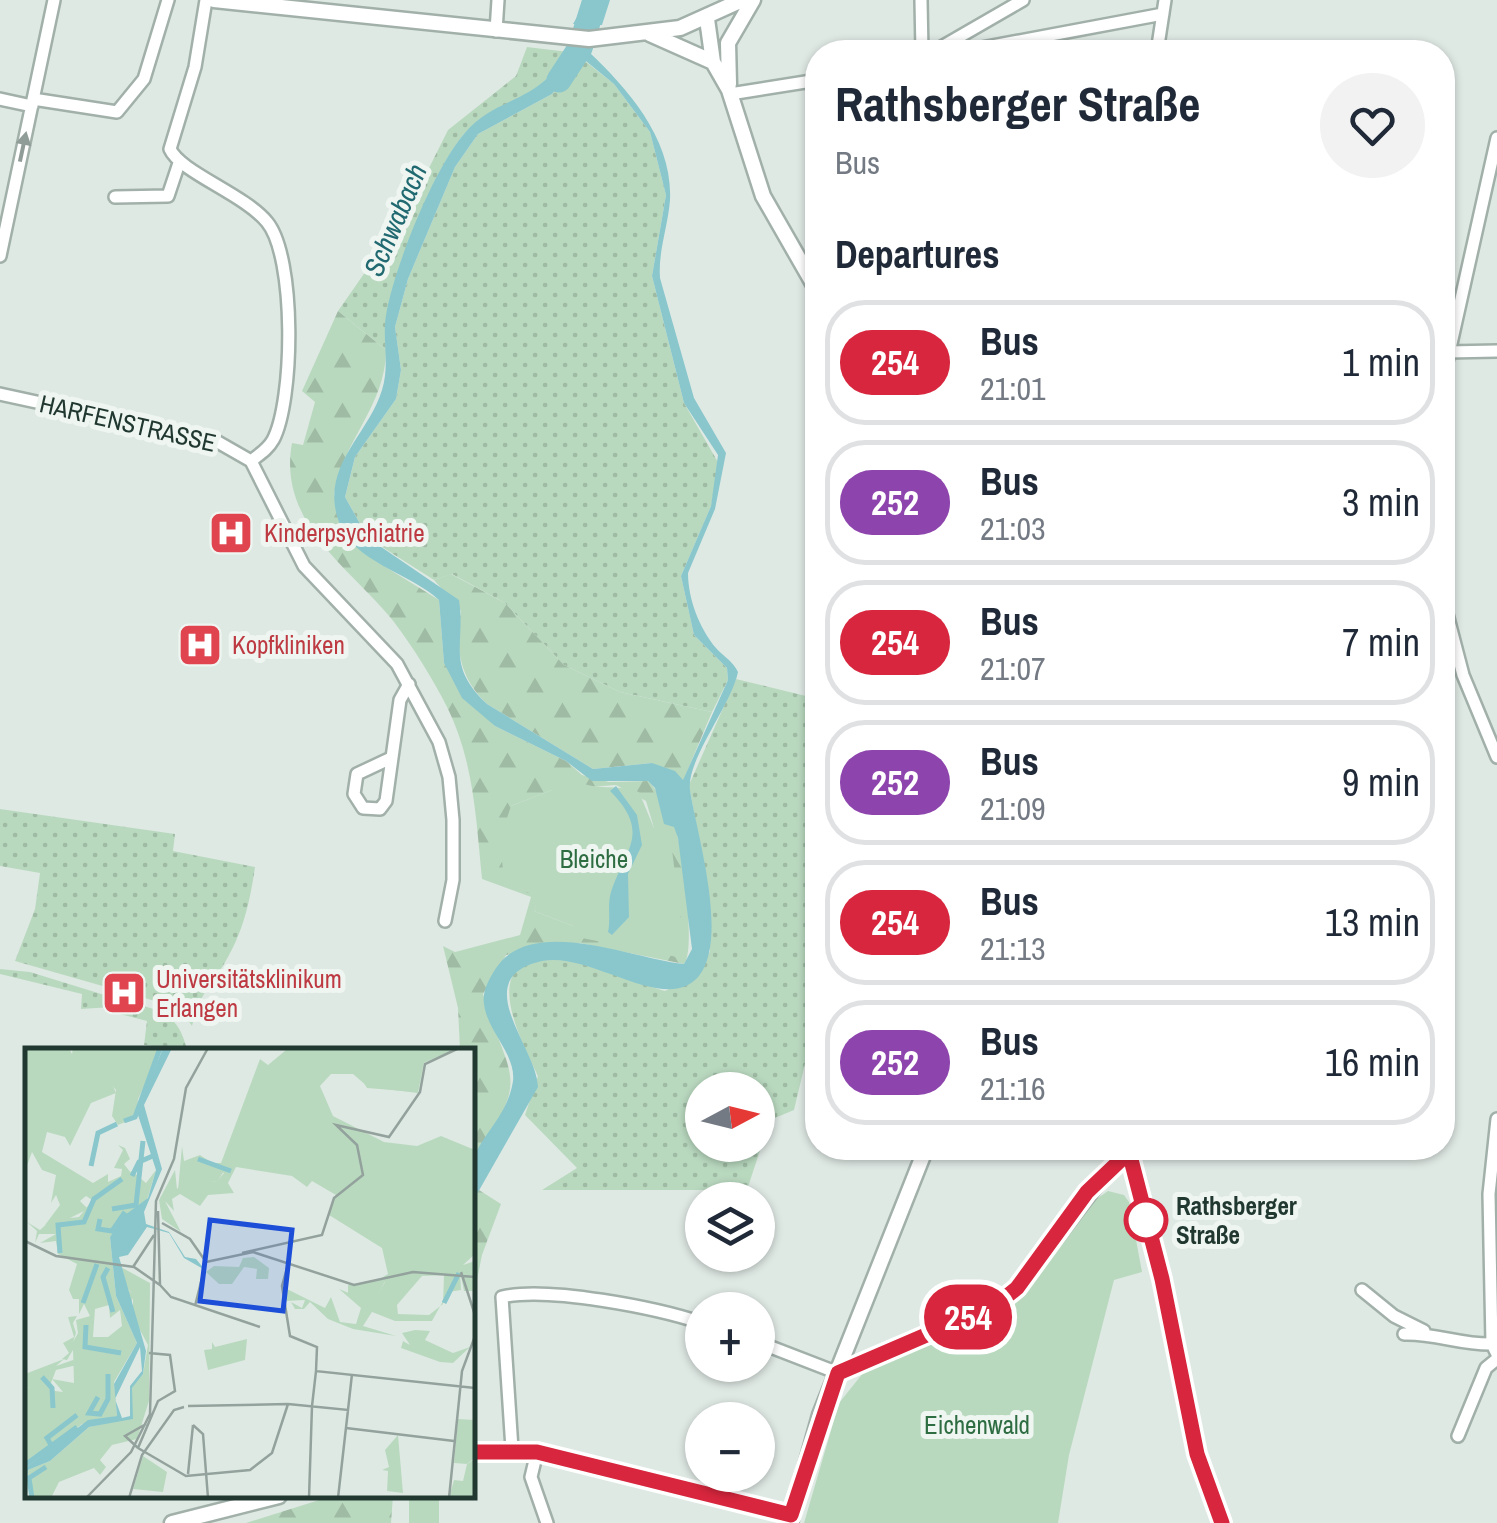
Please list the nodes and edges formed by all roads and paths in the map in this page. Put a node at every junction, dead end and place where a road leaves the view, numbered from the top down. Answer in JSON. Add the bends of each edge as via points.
{"nodes":[{"id":1,"x":54,"y":0,"type":"edge"},
{"id":2,"x":168,"y":0,"type":"edge"},
{"id":3,"x":217,"y":0,"type":"edge"},
{"id":4,"x":498,"y":0,"type":"edge"},
{"id":5,"x":742,"y":0,"type":"edge"},
{"id":6,"x":753,"y":0,"type":"edge"},
{"id":7,"x":921,"y":0,"type":"edge"},
{"id":8,"x":1023,"y":0,"type":"edge"},
{"id":9,"x":1164,"y":7,"type":"edge"},
{"id":10,"x":708,"y":19,"type":"junction"},
{"id":11,"x":496,"y":30,"type":"junction"},
{"id":12,"x":650,"y":34,"type":"junction"},
{"id":13,"x":922,"y":40,"type":"edge"},
{"id":14,"x":954,"y":40,"type":"edge"},
{"id":15,"x":1018,"y":40,"type":"edge"},
{"id":16,"x":1159,"y":40,"type":"edge"},
{"id":17,"x":728,"y":43,"type":"junction"},
{"id":18,"x":713,"y":62,"type":"junction"},
{"id":19,"x":805,"y":82,"type":"edge"},
{"id":20,"x":730,"y":92,"type":"junction"},
{"id":21,"x":0,"y":99,"type":"edge"},
{"id":22,"x":33,"y":102,"type":"junction"},
{"id":23,"x":1497,"y":138,"type":"edge"},
{"id":24,"x":179,"y":163,"type":"junction"},
{"id":25,"x":115,"y":197,"type":"dead end"},
{"id":26,"x":0,"y":256,"type":"edge"},
{"id":27,"x":805,"y":269,"type":"edge"},
{"id":28,"x":1455,"y":318,"type":"edge"},
{"id":29,"x":1497,"y":351,"type":"edge"},
{"id":30,"x":1455,"y":352,"type":"edge"},
{"id":31,"x":0,"y":394,"type":"edge"},
{"id":32,"x":251,"y":460,"type":"junction"},
{"id":33,"x":1455,"y":644,"type":"edge"},
{"id":34,"x":409,"y":684,"type":"junction"},
{"id":35,"x":422,"y":705,"type":"junction"},
{"id":36,"x":398,"y":712,"type":"junction"},
{"id":37,"x":1497,"y":757,"type":"edge"},
{"id":38,"x":389,"y":759,"type":"junction"},
{"id":39,"x":444,"y":921,"type":"dead end"},
{"id":40,"x":1497,"y":1119,"type":"edge"},
{"id":41,"x":921,"y":1160,"type":"edge"},
{"id":42,"x":1118,"y":1160,"type":"edge"},
{"id":43,"x":1131,"y":1160,"type":"edge"},
{"id":44,"x":1362,"y":1290,"type":"dead end"},
{"id":45,"x":685,"y":1318,"type":"edge"},
{"id":46,"x":1428,"y":1333,"type":"junction"},
{"id":47,"x":1404,"y":1334,"type":"dead end"},
{"id":48,"x":775,"y":1349,"type":"edge"},
{"id":49,"x":1495,"y":1352,"type":"edge"},
{"id":50,"x":838,"y":1373,"type":"junction"},
{"id":51,"x":1458,"y":1436,"type":"dead end"},
{"id":52,"x":512,"y":1449,"type":"junction"},
{"id":53,"x":475,"y":1452,"type":"edge"},
{"id":54,"x":537,"y":1452,"type":"junction"},
{"id":55,"x":271,"y":1498,"type":"edge"},
{"id":56,"x":790,"y":1519,"type":"edge"},
{"id":57,"x":172,"y":1523,"type":"edge"},
{"id":58,"x":547,"y":1523,"type":"edge"},
{"id":59,"x":1222,"y":1523,"type":"edge"}],
"edges":[{"from":1,"to":22,"type":"street"},
{"from":2,"to":22,"type":"street","via":[[144,79],[117,112]]},
{"from":3,"to":11,"type":"street"},
{"from":3,"to":24,"type":"street","via":[[170,136]]},
{"from":4,"to":11,"type":"street"},
{"from":5,"to":10,"type":"street"},
{"from":6,"to":17,"type":"street"},
{"from":7,"to":13,"type":"street"},
{"from":8,"to":14,"type":"street"},
{"from":9,"to":15,"type":"street"},
{"from":9,"to":16,"type":"street"},
{"from":10,"to":12,"type":"street"},
{"from":10,"to":17,"type":"street"},
{"from":10,"to":18,"type":"street"},
{"from":11,"to":12,"type":"street","via":[[560,37]]},
{"from":12,"to":18,"type":"street"},
{"from":17,"to":20,"type":"street"},
{"from":18,"to":20,"type":"street"},
{"from":19,"to":20,"type":"street"},
{"from":20,"to":27,"type":"street","via":[[763,196]]},
{"from":21,"to":22,"type":"street"},
{"from":26,"to":22,"type":"street","one_way":true},
{"from":23,"to":28,"type":"street"},
{"from":24,"to":25,"type":"street","via":[[168,196]]},
{"from":24,"to":32,"type":"street","via":[[250,204],[270,225],[286,268],[289,332],[278,426],[268,448]]},
{"from":29,"to":30,"type":"street"},
{"from":31,"to":32,"type":"street","name":"HARFENSTRASSE","via":[[216,440]]},
{"from":32,"to":34,"type":"street","via":[[304,566],[384,647]]},
{"from":33,"to":37,"type":"street"},
{"from":34,"to":35,"type":"street"},
{"from":34,"to":36,"type":"street"},
{"from":35,"to":36,"type":"street"},
{"from":35,"to":39,"type":"street","via":[[448,777],[453,880]]},
{"from":36,"to":38,"type":"street"},
{"from":38,"to":38,"type":"street","via":[[357,774],[354,794],[363,808],[384,806]]},
{"from":40,"to":49,"type":"street","via":[[1489,1194]]},
{"from":41,"to":50,"type":"street"},
{"from":42,"to":50,"type":"street","via":[[1017,1288],[996,1305]]},
{"from":43,"to":59,"type":"street","via":[[1197,1454]]},
{"from":44,"to":46,"type":"street"},
{"from":45,"to":52,"type":"street","via":[[602,1302],[502,1298]]},
{"from":46,"to":47,"type":"street"},
{"from":46,"to":49,"type":"street"},
{"from":48,"to":50,"type":"street"},
{"from":49,"to":51,"type":"street"},
{"from":50,"to":56,"type":"street"},
{"from":52,"to":53,"type":"street"},
{"from":52,"to":54,"type":"street"},
{"from":54,"to":56,"type":"street"},
{"from":54,"to":58,"type":"street","via":[[532,1476]]},
{"from":55,"to":57,"type":"street"}]}
